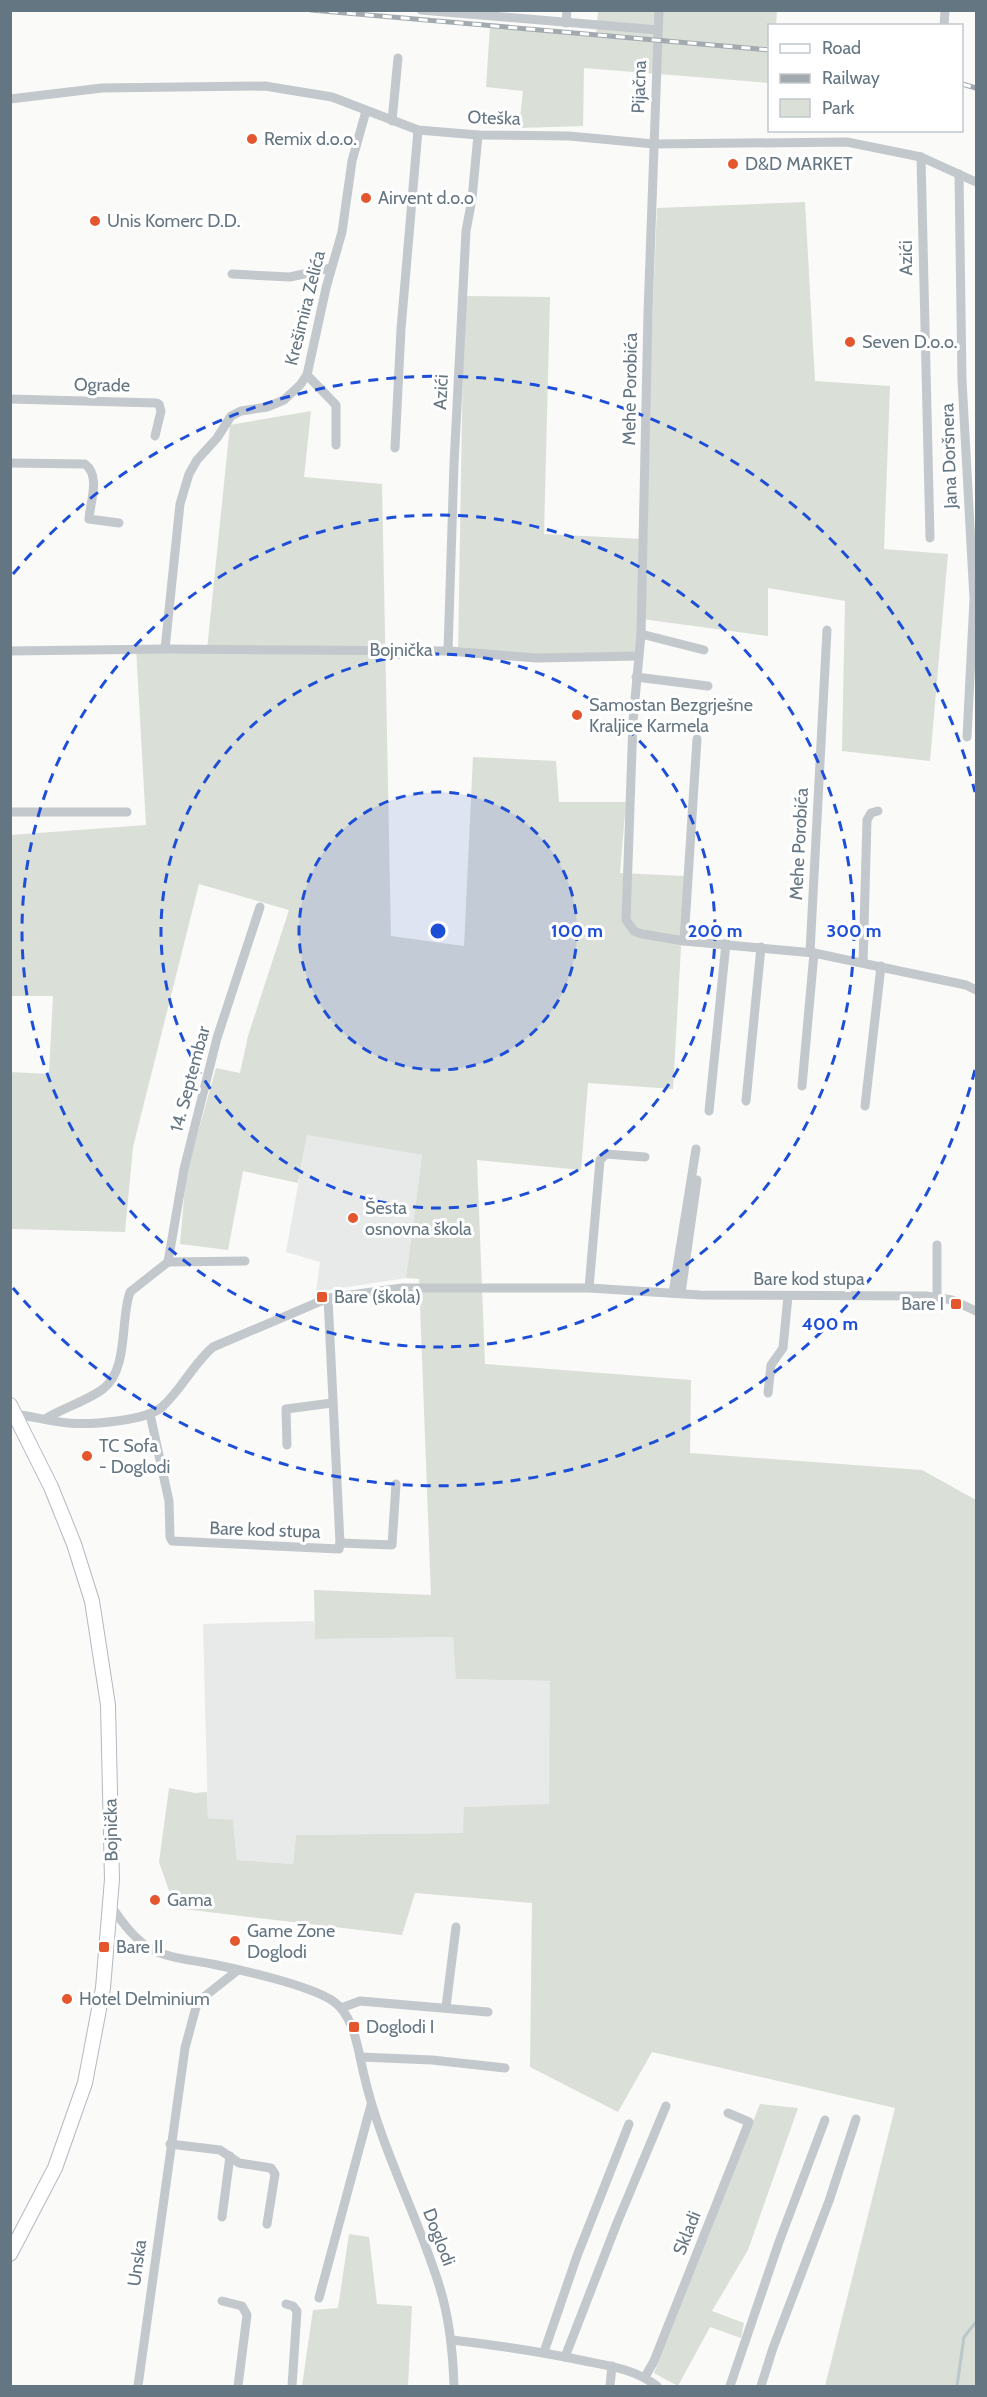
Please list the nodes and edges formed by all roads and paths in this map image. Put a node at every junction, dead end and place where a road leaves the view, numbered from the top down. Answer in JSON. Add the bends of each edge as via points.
{"nodes":[{"id":1,"x":421,"y":10,"type":"edge"},
{"id":2,"x":567,"y":10,"type":"edge"},
{"id":3,"x":659,"y":10,"type":"edge"},
{"id":4,"x":467,"y":12,"type":"edge"},
{"id":5,"x":566,"y":22,"type":"junction"},
{"id":6,"x":658,"y":30,"type":"junction"},
{"id":7,"x":399,"y":58,"type":"dead end"},
{"id":8,"x":10,"y":99,"type":"edge"},
{"id":9,"x":366,"y":111,"type":"junction"},
{"id":10,"x":392,"y":121,"type":"junction"},
{"id":11,"x":418,"y":130,"type":"junction"},
{"id":12,"x":478,"y":135,"type":"junction"},
{"id":13,"x":654,"y":144,"type":"junction"},
{"id":14,"x":921,"y":157,"type":"junction"},
{"id":15,"x":959,"y":174,"type":"junction"},
{"id":16,"x":976,"y":182,"type":"edge"},
{"id":17,"x":331,"y":268,"type":"junction"},
{"id":18,"x":232,"y":274,"type":"dead end"},
{"id":19,"x":306,"y":375,"type":"junction"},
{"id":20,"x":10,"y":399,"type":"edge"},
{"id":21,"x":155,"y":436,"type":"dead end"},
{"id":22,"x":336,"y":445,"type":"dead end"},
{"id":23,"x":395,"y":448,"type":"dead end"},
{"id":24,"x":10,"y":463,"type":"edge"},
{"id":25,"x":119,"y":523,"type":"dead end"},
{"id":26,"x":930,"y":538,"type":"dead end"},
{"id":27,"x":827,"y":630,"type":"dead end"},
{"id":28,"x":641,"y":634,"type":"junction"},
{"id":29,"x":165,"y":649,"type":"junction"},
{"id":30,"x":704,"y":650,"type":"dead end"},
{"id":31,"x":10,"y":651,"type":"edge"},
{"id":32,"x":448,"y":651,"type":"junction"},
{"id":33,"x":638,"y":656,"type":"junction"},
{"id":34,"x":636,"y":677,"type":"junction"},
{"id":35,"x":708,"y":686,"type":"dead end"},
{"id":36,"x":967,"y":737,"type":"dead end"},
{"id":37,"x":697,"y":739,"type":"dead end"},
{"id":38,"x":878,"y":811,"type":"dead end"},
{"id":39,"x":10,"y":812,"type":"edge"},
{"id":40,"x":127,"y":812,"type":"dead end"},
{"id":41,"x":260,"y":907,"type":"dead end"},
{"id":42,"x":684,"y":941,"type":"junction"},
{"id":43,"x":726,"y":943,"type":"junction"},
{"id":44,"x":761,"y":947,"type":"junction"},
{"id":45,"x":812,"y":952,"type":"junction"},
{"id":46,"x":863,"y":963,"type":"junction"},
{"id":47,"x":881,"y":966,"type":"junction"},
{"id":48,"x":976,"y":990,"type":"edge"},
{"id":49,"x":802,"y":1086,"type":"dead end"},
{"id":50,"x":746,"y":1101,"type":"dead end"},
{"id":51,"x":865,"y":1106,"type":"dead end"},
{"id":52,"x":709,"y":1111,"type":"dead end"},
{"id":53,"x":696,"y":1149,"type":"dead end"},
{"id":54,"x":645,"y":1156,"type":"dead end"},
{"id":55,"x":698,"y":1174,"type":"dead end"},
{"id":56,"x":937,"y":1245,"type":"dead end"},
{"id":57,"x":245,"y":1261,"type":"dead end"},
{"id":58,"x":168,"y":1262,"type":"junction"},
{"id":59,"x":589,"y":1288,"type":"junction"},
{"id":60,"x":677,"y":1293,"type":"junction"},
{"id":61,"x":788,"y":1296,"type":"junction"},
{"id":62,"x":937,"y":1297,"type":"junction"},
{"id":63,"x":328,"y":1298,"type":"junction"},
{"id":64,"x":976,"y":1311,"type":"edge"},
{"id":65,"x":768,"y":1393,"type":"dead end"},
{"id":66,"x":332,"y":1402,"type":"junction"},
{"id":67,"x":12,"y":1411,"type":"edge"},
{"id":68,"x":150,"y":1414,"type":"junction"},
{"id":69,"x":45,"y":1419,"type":"junction"},
{"id":70,"x":287,"y":1445,"type":"dead end"},
{"id":71,"x":396,"y":1484,"type":"dead end"},
{"id":72,"x":340,"y":1543,"type":"junction"},
{"id":73,"x":111,"y":1906,"type":"junction"},
{"id":74,"x":456,"y":1927,"type":"dead end"},
{"id":75,"x":238,"y":1970,"type":"junction"},
{"id":76,"x":446,"y":2007,"type":"junction"},
{"id":77,"x":340,"y":2008,"type":"junction"},
{"id":78,"x":488,"y":2012,"type":"dead end"},
{"id":79,"x":360,"y":2057,"type":"junction"},
{"id":80,"x":505,"y":2068,"type":"dead end"},
{"id":81,"x":371,"y":2105,"type":"junction"},
{"id":82,"x":666,"y":2106,"type":"dead end"},
{"id":83,"x":728,"y":2113,"type":"dead end"},
{"id":84,"x":856,"y":2119,"type":"dead end"},
{"id":85,"x":825,"y":2121,"type":"dead end"},
{"id":86,"x":629,"y":2124,"type":"dead end"},
{"id":87,"x":170,"y":2144,"type":"junction"},
{"id":88,"x":230,"y":2157,"type":"junction"},
{"id":89,"x":222,"y":2217,"type":"dead end"},
{"id":90,"x":267,"y":2224,"type":"dead end"},
{"id":91,"x":12,"y":2247,"type":"edge"},
{"id":92,"x":319,"y":2298,"type":"dead end"},
{"id":93,"x":222,"y":2301,"type":"dead end"},
{"id":94,"x":286,"y":2304,"type":"dead end"},
{"id":95,"x":452,"y":2340,"type":"junction"},
{"id":96,"x":544,"y":2352,"type":"junction"},
{"id":97,"x":565,"y":2357,"type":"junction"},
{"id":98,"x":612,"y":2366,"type":"junction"},
{"id":99,"x":645,"y":2377,"type":"junction"},
{"id":100,"x":138,"y":2386,"type":"edge"},
{"id":101,"x":238,"y":2386,"type":"edge"},
{"id":102,"x":292,"y":2386,"type":"edge"},
{"id":103,"x":454,"y":2386,"type":"edge"},
{"id":104,"x":610,"y":2386,"type":"edge"},
{"id":105,"x":657,"y":2386,"type":"edge"},
{"id":106,"x":730,"y":2386,"type":"edge"},
{"id":107,"x":761,"y":2386,"type":"edge"}],
"edges":[{"from":1,"to":4,"type":"street"},
{"from":2,"to":5,"type":"street"},
{"from":3,"to":6,"type":"street","name":"Pijačna"},
{"from":4,"to":5,"type":"street"},
{"from":5,"to":6,"type":"street"},
{"from":6,"to":13,"type":"street","name":"Pijačna"},
{"from":7,"to":10,"type":"street"},
{"from":8,"to":9,"type":"street","name":"Oteška","via":[[102,88],[265,86],[332,97]]},
{"from":9,"to":10,"type":"street","name":"Oteška"},
{"from":9,"to":17,"type":"street","name":"Krešimira Zelića"},
{"from":10,"to":11,"type":"street","name":"Oteška"},
{"from":11,"to":12,"type":"street","name":"Oteška"},
{"from":11,"to":23,"type":"street","via":[[400,329]]},
{"from":12,"to":13,"type":"street","name":"Oteška","via":[[569,136]]},
{"from":12,"to":32,"type":"street","name":"Azići","via":[[466,231]]},
{"from":13,"to":14,"type":"street","name":"Oteška","via":[[833,141]]},
{"from":13,"to":28,"type":"street","name":"Mehe Porobića"},
{"from":14,"to":15,"type":"street","name":"Oteška"},
{"from":14,"to":26,"type":"street","name":"Azići"},
{"from":15,"to":16,"type":"street","name":"Oteška"},
{"from":15,"to":36,"type":"street","name":"Jana Doršnera","via":[[962,380],[974,599]]},
{"from":17,"to":18,"type":"street","via":[[290,277]]},
{"from":17,"to":19,"type":"street","name":"Krešimira Zelića"},
{"from":19,"to":22,"type":"street","via":[[336,405]]},
{"from":19,"to":29,"type":"street","name":"Krešimira Zelića","via":[[284,400],[231,416],[196,460],[182,491]]},
{"from":20,"to":21,"type":"street","name":"Ograde","via":[[156,403],[161,408]]},
{"from":24,"to":25,"type":"street","via":[[85,464],[94,476],[89,519]]},
{"from":27,"to":45,"type":"street","name":"Mehe Porobića"},
{"from":28,"to":30,"type":"street"},
{"from":28,"to":33,"type":"street","name":"Mehe Porobića"},
{"from":29,"to":31,"type":"street","name":"Bojnička"},
{"from":29,"to":32,"type":"street","name":"Bojnička"},
{"from":32,"to":33,"type":"street","name":"Bojnička","via":[[537,658]]},
{"from":33,"to":34,"type":"street","name":"Mehe Porobića"},
{"from":34,"to":35,"type":"street"},
{"from":34,"to":42,"type":"street","name":"Mehe Porobića","via":[[626,920],[633,931]]},
{"from":37,"to":42,"type":"street"},
{"from":38,"to":46,"type":"street","via":[[870,813],[867,820]]},
{"from":39,"to":40,"type":"street"},
{"from":41,"to":58,"type":"street","name":"14. Septembar","via":[[217,1038],[184,1169]]},
{"from":42,"to":43,"type":"street","name":"Mehe Porobića"},
{"from":43,"to":44,"type":"street","name":"Mehe Porobića"},
{"from":43,"to":52,"type":"street"},
{"from":44,"to":45,"type":"street","name":"Mehe Porobića"},
{"from":44,"to":50,"type":"street"},
{"from":45,"to":46,"type":"street","name":"Mehe Porobića"},
{"from":45,"to":49,"type":"street","name":"Mehe Porobića"},
{"from":46,"to":47,"type":"street","name":"Mehe Porobića"},
{"from":47,"to":48,"type":"street","name":"Mehe Porobića"},
{"from":47,"to":51,"type":"street"},
{"from":53,"to":60,"type":"street"},
{"from":54,"to":59,"type":"street","via":[[606,1154],[600,1160]]},
{"from":55,"to":60,"type":"street"},
{"from":56,"to":62,"type":"street"},
{"from":57,"to":58,"type":"street"},
{"from":58,"to":69,"type":"street","via":[[130,1292],[119,1360],[111,1382],[87,1399]]},
{"from":59,"to":60,"type":"street","name":"Bare kod stupa"},
{"from":59,"to":63,"type":"street","name":"Bare kod stupa","via":[[402,1288]]},
{"from":60,"to":61,"type":"street","name":"Bare kod stupa"},
{"from":61,"to":62,"type":"street","name":"Bare kod stupa"},
{"from":61,"to":65,"type":"street","via":[[783,1348],[771,1365]]},
{"from":62,"to":64,"type":"street","name":"Bare kod stupa"},
{"from":63,"to":66,"type":"street","name":"Bare kod stupa"},
{"from":63,"to":68,"type":"street","name":"Bare kod stupa","via":[[213,1347],[164,1406]]},
{"from":66,"to":70,"type":"street","via":[[285,1409]]},
{"from":66,"to":72,"type":"street","name":"Bare kod stupa"},
{"from":67,"to":69,"type":"street","name":"Bare kod stupa"},
{"from":67,"to":73,"type":"main road","name":"Bojnička","via":[[51,1487],[92,1601],[108,1705]]},
{"from":68,"to":69,"type":"street","name":"Bare kod stupa","via":[[71,1423]]},
{"from":68,"to":72,"type":"street","name":"Bare kod stupa","via":[[169,1501],[172,1541],[339,1549]]},
{"from":71,"to":72,"type":"street","via":[[392,1545]]},
{"from":73,"to":75,"type":"street","via":[[122,1923],[153,1950]]},
{"from":73,"to":91,"type":"main road","name":"Bojnička","via":[[103,1988],[85,2084],[55,2168]]},
{"from":74,"to":76,"type":"street"},
{"from":75,"to":77,"type":"street","via":[[323,1996]]},
{"from":75,"to":87,"type":"street","name":"Unska","via":[[196,2007],[185,2048]]},
{"from":76,"to":77,"type":"street","via":[[360,2001]]},
{"from":76,"to":78,"type":"street"},
{"from":77,"to":79,"type":"street","name":"Doglodi","via":[[353,2030]]},
{"from":79,"to":80,"type":"street"},
{"from":79,"to":81,"type":"street","name":"Doglodi"},
{"from":81,"to":92,"type":"street","name":"Doglodi"},
{"from":81,"to":95,"type":"street","name":"Doglodi","via":[[440,2288]]},
{"from":82,"to":97,"type":"street"},
{"from":83,"to":99,"type":"street","name":"Skladi","via":[[749,2122]]},
{"from":84,"to":107,"type":"street"},
{"from":85,"to":106,"type":"street"},
{"from":86,"to":96,"type":"street"},
{"from":87,"to":88,"type":"street","via":[[220,2150]]},
{"from":87,"to":100,"type":"street","name":"Unska"},
{"from":88,"to":89,"type":"street"},
{"from":88,"to":90,"type":"street","via":[[274,2171]]},
{"from":93,"to":101,"type":"street","via":[[242,2306],[247,2315]]},
{"from":94,"to":102,"type":"street","via":[[297,2311]]},
{"from":95,"to":96,"type":"street"},
{"from":95,"to":103,"type":"street","name":"Doglodi"},
{"from":96,"to":97,"type":"street"},
{"from":97,"to":98,"type":"street"},
{"from":98,"to":99,"type":"street"},
{"from":98,"to":104,"type":"street"},
{"from":99,"to":105,"type":"street"}]}
